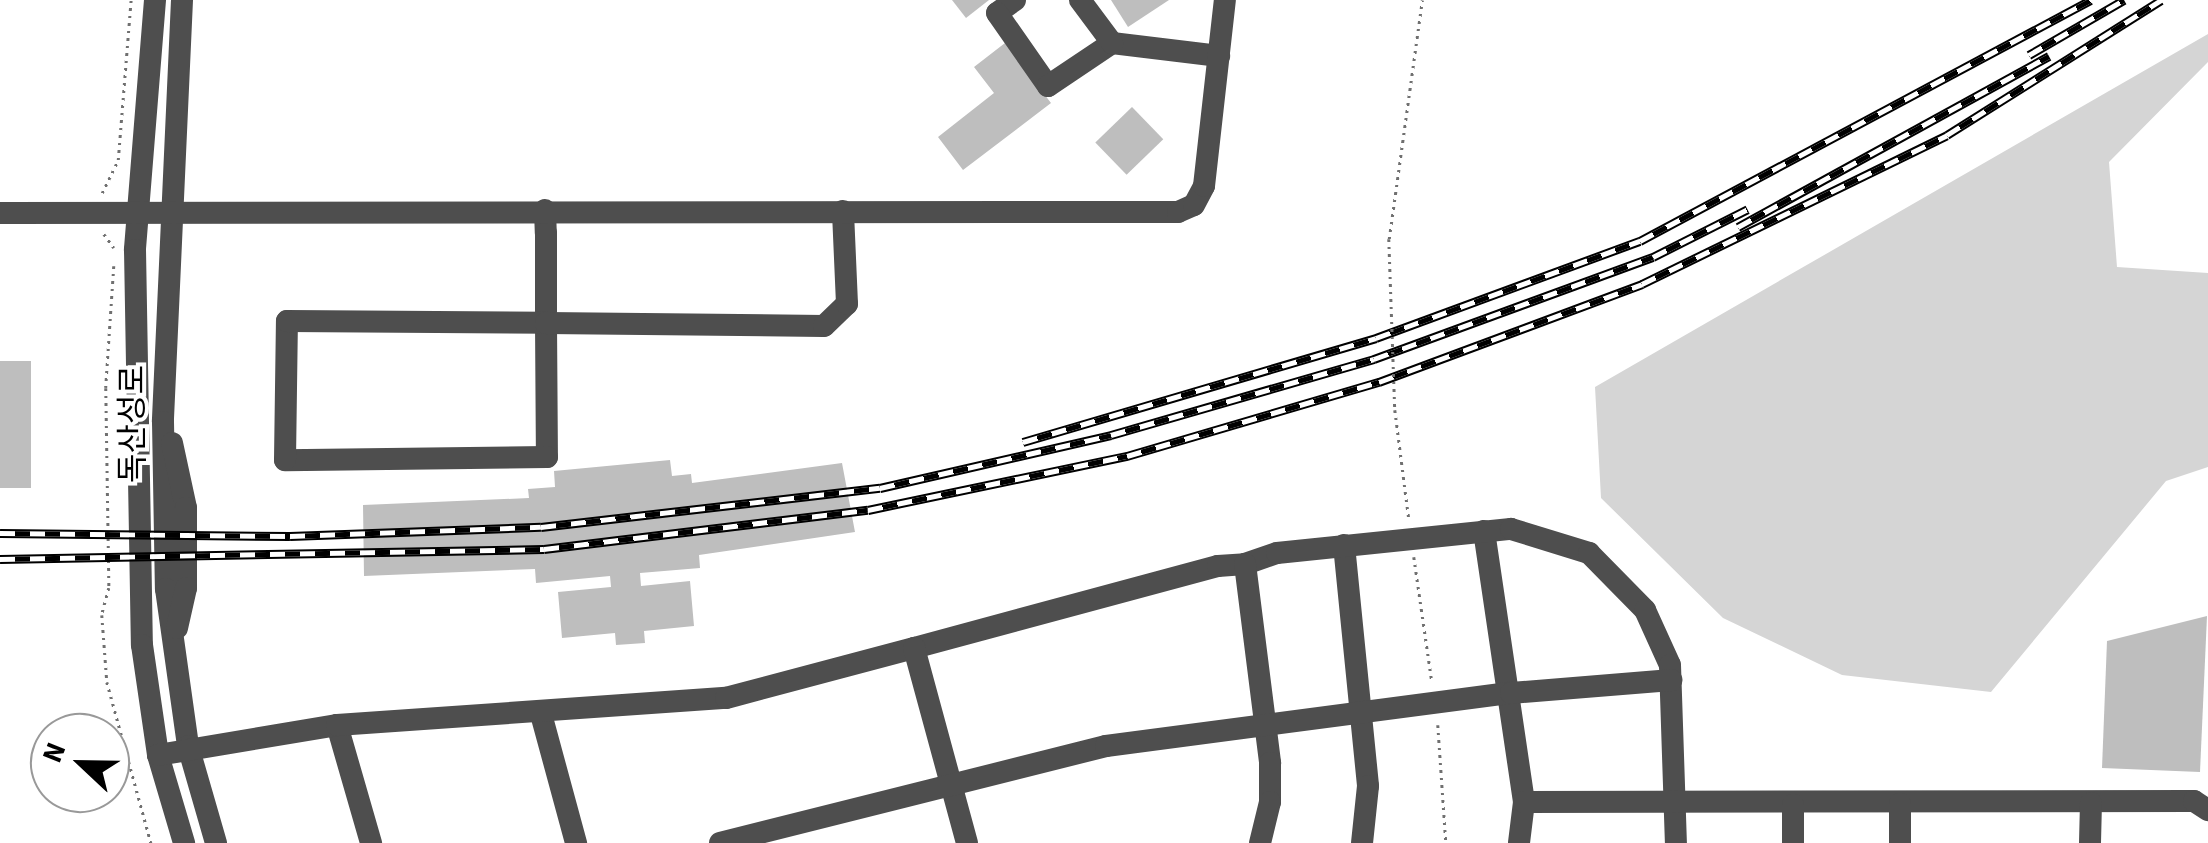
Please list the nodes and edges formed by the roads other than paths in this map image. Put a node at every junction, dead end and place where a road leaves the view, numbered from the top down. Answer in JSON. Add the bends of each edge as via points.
{"nodes":[{"id":1,"x":155,"y":0,"type":"edge"},
{"id":2,"x":182,"y":0,"type":"edge"},
{"id":3,"x":1015,"y":0,"type":"edge"},
{"id":4,"x":1080,"y":0,"type":"edge"},
{"id":5,"x":1225,"y":0,"type":"edge"},
{"id":6,"x":1112,"y":43,"type":"junction"},
{"id":7,"x":1220,"y":56,"type":"junction"},
{"id":8,"x":170,"y":209,"type":"junction"},
{"id":9,"x":545,"y":210,"type":"junction"},
{"id":10,"x":843,"y":211,"type":"junction"},
{"id":11,"x":0,"y":213,"type":"edge"},
{"id":12,"x":137,"y":214,"type":"junction"},
{"id":13,"x":546,"y":323,"type":"junction"},
{"id":14,"x":1484,"y":531,"type":"junction"},
{"id":15,"x":1344,"y":545,"type":"junction"},
{"id":16,"x":1245,"y":564,"type":"junction"},
{"id":17,"x":914,"y":648,"type":"junction"},
{"id":18,"x":1672,"y":680,"type":"junction"},
{"id":19,"x":1511,"y":693,"type":"junction"},
{"id":20,"x":541,"y":714,"type":"junction"},
{"id":21,"x":1361,"y":715,"type":"junction"},
{"id":22,"x":1261,"y":724,"type":"junction"},
{"id":23,"x":337,"y":726,"type":"junction"},
{"id":24,"x":188,"y":746,"type":"junction"},
{"id":25,"x":158,"y":755,"type":"junction"},
{"id":26,"x":950,"y":780,"type":"junction"},
{"id":27,"x":1524,"y":802,"type":"junction"},
{"id":28,"x":2091,"y":803,"type":"junction"},
{"id":29,"x":1900,"y":804,"type":"junction"},
{"id":30,"x":1676,"y":805,"type":"junction"},
{"id":31,"x":1793,"y":805,"type":"junction"},
{"id":32,"x":2208,"y":810,"type":"edge"},
{"id":33,"x":184,"y":843,"type":"edge"},
{"id":34,"x":216,"y":843,"type":"edge"},
{"id":35,"x":371,"y":843,"type":"edge"},
{"id":36,"x":576,"y":843,"type":"edge"},
{"id":37,"x":720,"y":843,"type":"edge"},
{"id":38,"x":966,"y":843,"type":"edge"},
{"id":39,"x":1260,"y":843,"type":"edge"},
{"id":40,"x":1362,"y":843,"type":"edge"},
{"id":41,"x":1519,"y":843,"type":"edge"},
{"id":42,"x":1676,"y":843,"type":"edge"},
{"id":43,"x":1793,"y":843,"type":"edge"},
{"id":44,"x":1900,"y":843,"type":"edge"},
{"id":45,"x":2090,"y":843,"type":"edge"}],
"edges":[{"from":1,"to":12,"type":"street","name":"독산성로"},
{"from":2,"to":8,"type":"street","name":"독산성로"},
{"from":3,"to":6,"type":"street","via":[[998,13],[1048,86]]},
{"from":4,"to":6,"type":"street"},
{"from":5,"to":7,"type":"street"},
{"from":6,"to":7,"type":"street"},
{"from":7,"to":10,"type":"street","via":[[1204,186],[1194,204],[1178,212]]},
{"from":8,"to":9,"type":"street"},
{"from":8,"to":12,"type":"street"},
{"from":8,"to":24,"type":"street","name":"독산성로","via":[[163,422],[173,646]]},
{"from":9,"to":10,"type":"street"},
{"from":9,"to":13,"type":"street"},
{"from":10,"to":13,"type":"street","via":[[847,304],[824,326]]},
{"from":11,"to":12,"type":"street"},
{"from":12,"to":25,"type":"street","name":"독산성로","via":[[133,364],[142,645]]},
{"from":13,"to":13,"type":"street","via":[[546,457],[285,460],[287,322]]},
{"from":14,"to":15,"type":"street"},
{"from":14,"to":18,"type":"street","via":[[1511,528],[1589,553],[1644,610]]},
{"from":14,"to":19,"type":"street"},
{"from":15,"to":16,"type":"street"},
{"from":15,"to":21,"type":"street"},
{"from":16,"to":17,"type":"street"},
{"from":16,"to":22,"type":"street"},
{"from":17,"to":20,"type":"street","via":[[764,692]]},
{"from":17,"to":26,"type":"street"},
{"from":18,"to":19,"type":"street"},
{"from":18,"to":30,"type":"street"},
{"from":19,"to":21,"type":"street"},
{"from":19,"to":27,"type":"street"},
{"from":20,"to":23,"type":"street"},
{"from":20,"to":36,"type":"street"},
{"from":21,"to":22,"type":"street"},
{"from":21,"to":40,"type":"street","via":[[1368,786]]},
{"from":22,"to":26,"type":"street","via":[[1106,746]]},
{"from":22,"to":39,"type":"street","via":[[1270,802]]},
{"from":23,"to":24,"type":"street"},
{"from":23,"to":35,"type":"street"},
{"from":24,"to":25,"type":"street"},
{"from":24,"to":34,"type":"street","name":"독산성로"},
{"from":25,"to":33,"type":"street","name":"독산성로"},
{"from":26,"to":37,"type":"street"},
{"from":26,"to":38,"type":"street"},
{"from":27,"to":30,"type":"street"},
{"from":27,"to":41,"type":"street"},
{"from":28,"to":29,"type":"street"},
{"from":28,"to":32,"type":"street","via":[[2194,801]]},
{"from":28,"to":45,"type":"street"},
{"from":29,"to":31,"type":"street"},
{"from":29,"to":44,"type":"street"},
{"from":30,"to":31,"type":"street"},
{"from":30,"to":42,"type":"street"},
{"from":31,"to":43,"type":"street"}]}
